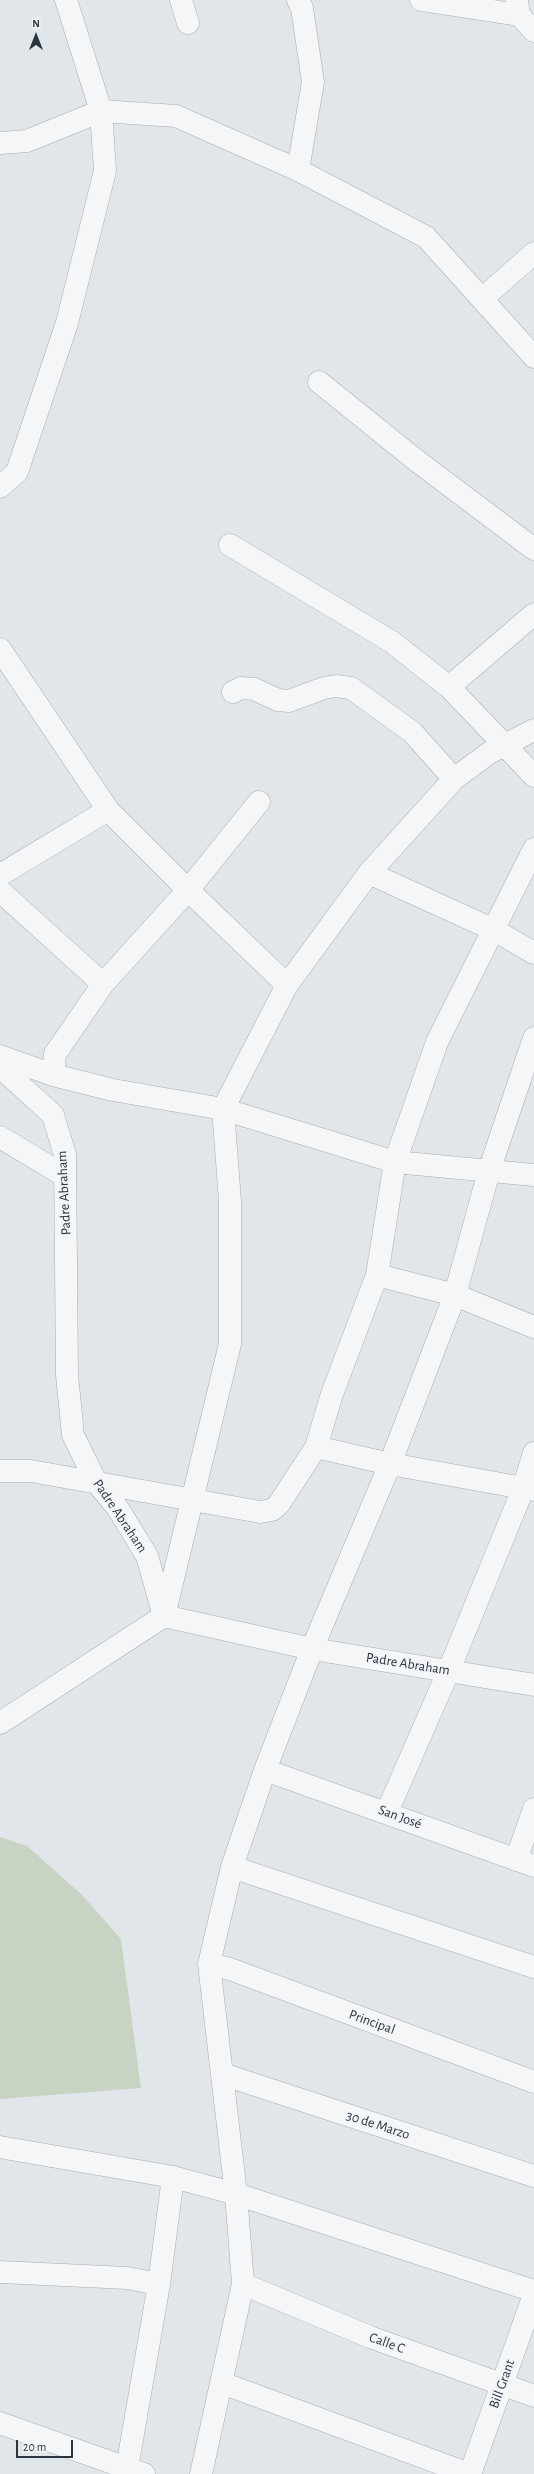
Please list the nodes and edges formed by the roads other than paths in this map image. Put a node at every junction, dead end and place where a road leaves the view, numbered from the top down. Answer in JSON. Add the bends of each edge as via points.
{"nodes":[{"id":1,"x":66,"y":0,"type":"edge"},
{"id":2,"x":181,"y":0,"type":"edge"},
{"id":3,"x":298,"y":0,"type":"edge"},
{"id":4,"x":421,"y":0,"type":"edge"},
{"id":5,"x":524,"y":5,"type":"edge"},
{"id":6,"x":188,"y":23,"type":"dead end"},
{"id":7,"x":534,"y":31,"type":"edge"},
{"id":8,"x":101,"y":111,"type":"junction"},
{"id":9,"x":0,"y":143,"type":"edge"},
{"id":10,"x":298,"y":170,"type":"junction"},
{"id":11,"x":534,"y":253,"type":"edge"},
{"id":12,"x":482,"y":299,"type":"junction"},
{"id":13,"x":534,"y":357,"type":"edge"},
{"id":14,"x":320,"y":382,"type":"dead end"},
{"id":15,"x":0,"y":487,"type":"edge"},
{"id":16,"x":230,"y":545,"type":"dead end"},
{"id":17,"x":534,"y":549,"type":"edge"},
{"id":18,"x":534,"y":614,"type":"edge"},
{"id":19,"x":0,"y":648,"type":"edge"},
{"id":20,"x":449,"y":687,"type":"junction"},
{"id":21,"x":234,"y":692,"type":"dead end"},
{"id":22,"x":534,"y":730,"type":"edge"},
{"id":23,"x":504,"y":746,"type":"junction"},
{"id":24,"x":534,"y":776,"type":"edge"},
{"id":25,"x":454,"y":780,"type":"junction"},
{"id":26,"x":259,"y":802,"type":"dead end"},
{"id":27,"x":108,"y":810,"type":"junction"},
{"id":28,"x":534,"y":849,"type":"edge"},
{"id":29,"x":369,"y":873,"type":"junction"},
{"id":30,"x":0,"y":875,"type":"edge"},
{"id":31,"x":188,"y":890,"type":"junction"},
{"id":32,"x":0,"y":891,"type":"edge"},
{"id":33,"x":494,"y":930,"type":"junction"},
{"id":34,"x":534,"y":953,"type":"edge"},
{"id":35,"x":103,"y":984,"type":"junction"},
{"id":36,"x":287,"y":985,"type":"junction"},
{"id":37,"x":534,"y":1038,"type":"edge"},
{"id":38,"x":0,"y":1056,"type":"edge"},
{"id":39,"x":0,"y":1067,"type":"edge"},
{"id":40,"x":53,"y":1075,"type":"junction"},
{"id":41,"x":223,"y":1109,"type":"junction"},
{"id":42,"x":0,"y":1137,"type":"edge"},
{"id":43,"x":395,"y":1162,"type":"junction"},
{"id":44,"x":489,"y":1171,"type":"junction"},
{"id":45,"x":534,"y":1175,"type":"edge"},
{"id":46,"x":66,"y":1176,"type":"junction"},
{"id":47,"x":377,"y":1276,"type":"junction"},
{"id":48,"x":455,"y":1295,"type":"junction"},
{"id":49,"x":534,"y":1327,"type":"edge"},
{"id":50,"x":316,"y":1447,"type":"junction"},
{"id":51,"x":534,"y":1453,"type":"edge"},
{"id":52,"x":390,"y":1464,"type":"junction"},
{"id":53,"x":0,"y":1471,"type":"edge"},
{"id":54,"x":96,"y":1482,"type":"junction"},
{"id":55,"x":529,"y":1489,"type":"edge"},
{"id":56,"x":194,"y":1499,"type":"junction"},
{"id":57,"x":164,"y":1616,"type":"junction"},
{"id":58,"x":312,"y":1649,"type":"junction"},
{"id":59,"x":449,"y":1670,"type":"junction"},
{"id":60,"x":534,"y":1685,"type":"edge"},
{"id":61,"x":0,"y":1723,"type":"edge"},
{"id":62,"x":265,"y":1770,"type":"junction"},
{"id":63,"x":534,"y":1809,"type":"edge"},
{"id":64,"x":387,"y":1812,"type":"junction"},
{"id":65,"x":525,"y":1863,"type":"edge"},
{"id":66,"x":232,"y":1867,"type":"junction"},
{"id":67,"x":209,"y":1964,"type":"junction"},
{"id":68,"x":534,"y":1967,"type":"edge"},
{"id":69,"x":222,"y":2074,"type":"junction"},
{"id":70,"x":534,"y":2082,"type":"edge"},
{"id":71,"x":0,"y":2147,"type":"edge"},
{"id":72,"x":534,"y":2176,"type":"edge"},
{"id":73,"x":173,"y":2177,"type":"junction"},
{"id":74,"x":236,"y":2194,"type":"junction"},
{"id":75,"x":0,"y":2272,"type":"edge"},
{"id":76,"x":159,"y":2284,"type":"junction"},
{"id":77,"x":243,"y":2284,"type":"junction"},
{"id":78,"x":534,"y":2291,"type":"edge"},
{"id":79,"x":534,"y":2295,"type":"edge"},
{"id":80,"x":222,"y":2383,"type":"junction"},
{"id":81,"x":501,"y":2384,"type":"junction"},
{"id":82,"x":534,"y":2396,"type":"edge"},
{"id":83,"x":0,"y":2423,"type":"edge"},
{"id":84,"x":136,"y":2471,"type":"edge"},
{"id":85,"x":202,"y":2474,"type":"edge"},
{"id":86,"x":470,"y":2474,"type":"edge"}],
"edges":[{"from":1,"to":8,"type":"street"},
{"from":2,"to":6,"type":"street"},
{"from":3,"to":10,"type":"street","via":[[302,8],[313,82]]},
{"from":4,"to":5,"type":"street"},
{"from":5,"to":7,"type":"street"},
{"from":8,"to":9,"type":"street","via":[[27,141]]},
{"from":8,"to":10,"type":"street","via":[[176,116]]},
{"from":8,"to":15,"type":"street","via":[[105,171],[67,323],[17,472]]},
{"from":10,"to":12,"type":"street","via":[[426,237]]},
{"from":11,"to":12,"type":"street"},
{"from":12,"to":13,"type":"street"},
{"from":14,"to":17,"type":"street"},
{"from":16,"to":20,"type":"street","via":[[392,642]]},
{"from":18,"to":20,"type":"street"},
{"from":19,"to":27,"type":"street"},
{"from":20,"to":23,"type":"street"},
{"from":21,"to":25,"type":"street","via":[[241,688],[254,689],[278,700],[289,701],[324,688],[350,688],[412,732]]},
{"from":22,"to":23,"type":"street"},
{"from":23,"to":24,"type":"street"},
{"from":23,"to":25,"type":"street","via":[[489,753]]},
{"from":25,"to":29,"type":"street"},
{"from":26,"to":31,"type":"street"},
{"from":27,"to":30,"type":"street"},
{"from":27,"to":31,"type":"street"},
{"from":28,"to":33,"type":"street"},
{"from":29,"to":33,"type":"street"},
{"from":29,"to":36,"type":"street"},
{"from":31,"to":35,"type":"street"},
{"from":31,"to":36,"type":"street"},
{"from":32,"to":35,"type":"street"},
{"from":33,"to":34,"type":"street"},
{"from":33,"to":43,"type":"street","via":[[437,1042]]},
{"from":35,"to":40,"type":"street","via":[[55,1054]]},
{"from":36,"to":41,"type":"street"},
{"from":37,"to":44,"type":"street"},
{"from":38,"to":40,"type":"street"},
{"from":39,"to":46,"type":"street","name":"Padre Abraham","via":[[53,1115],[65,1155]]},
{"from":40,"to":41,"type":"street","via":[[112,1090]]},
{"from":41,"to":43,"type":"street"},
{"from":41,"to":56,"type":"street","via":[[230,1202],[230,1344]]},
{"from":42,"to":46,"type":"street"},
{"from":43,"to":44,"type":"street"},
{"from":43,"to":47,"type":"street"},
{"from":44,"to":45,"type":"street"},
{"from":44,"to":48,"type":"street"},
{"from":46,"to":54,"type":"street","name":"Padre Abraham","via":[[67,1375],[73,1435]]},
{"from":47,"to":48,"type":"street"},
{"from":47,"to":50,"type":"street","via":[[332,1394]]},
{"from":48,"to":49,"type":"street"},
{"from":48,"to":52,"type":"street"},
{"from":50,"to":52,"type":"street"},
{"from":50,"to":56,"type":"street","via":[[279,1504],[272,1510],[260,1512]]},
{"from":51,"to":55,"type":"street"},
{"from":52,"to":55,"type":"street"},
{"from":52,"to":58,"type":"street"},
{"from":53,"to":54,"type":"street","via":[[31,1471]]},
{"from":54,"to":56,"type":"street"},
{"from":54,"to":57,"type":"street","name":"Padre Abraham","via":[[117,1508],[147,1556]]},
{"from":55,"to":59,"type":"street"},
{"from":56,"to":57,"type":"street"},
{"from":57,"to":58,"type":"street","name":"Padre Abraham"},
{"from":57,"to":61,"type":"street"},
{"from":58,"to":59,"type":"street","name":"Padre Abraham"},
{"from":58,"to":62,"type":"street"},
{"from":59,"to":60,"type":"street","name":"Padre Abraham"},
{"from":59,"to":64,"type":"street"},
{"from":62,"to":64,"type":"street","name":"San José"},
{"from":62,"to":66,"type":"street"},
{"from":63,"to":65,"type":"street"},
{"from":64,"to":65,"type":"street","name":"San José"},
{"from":66,"to":67,"type":"street"},
{"from":66,"to":68,"type":"street"},
{"from":67,"to":69,"type":"street"},
{"from":67,"to":70,"type":"street","name":"Principal","via":[[230,1969]]},
{"from":69,"to":72,"type":"street","name":"30 de Marzo"},
{"from":69,"to":74,"type":"street"},
{"from":71,"to":73,"type":"street"},
{"from":73,"to":74,"type":"street"},
{"from":73,"to":76,"type":"street"},
{"from":74,"to":77,"type":"street"},
{"from":74,"to":78,"type":"street"},
{"from":75,"to":76,"type":"street","via":[[127,2278]]},
{"from":76,"to":84,"type":"street"},
{"from":77,"to":80,"type":"street"},
{"from":77,"to":81,"type":"street","name":"Calle C","via":[[370,2337]]},
{"from":79,"to":81,"type":"street","name":"Bill Grant"},
{"from":80,"to":85,"type":"street"},
{"from":80,"to":86,"type":"street"},
{"from":81,"to":82,"type":"street","name":"Calle C"},
{"from":81,"to":86,"type":"street","name":"Bill Grant"},
{"from":83,"to":84,"type":"street"}]}
